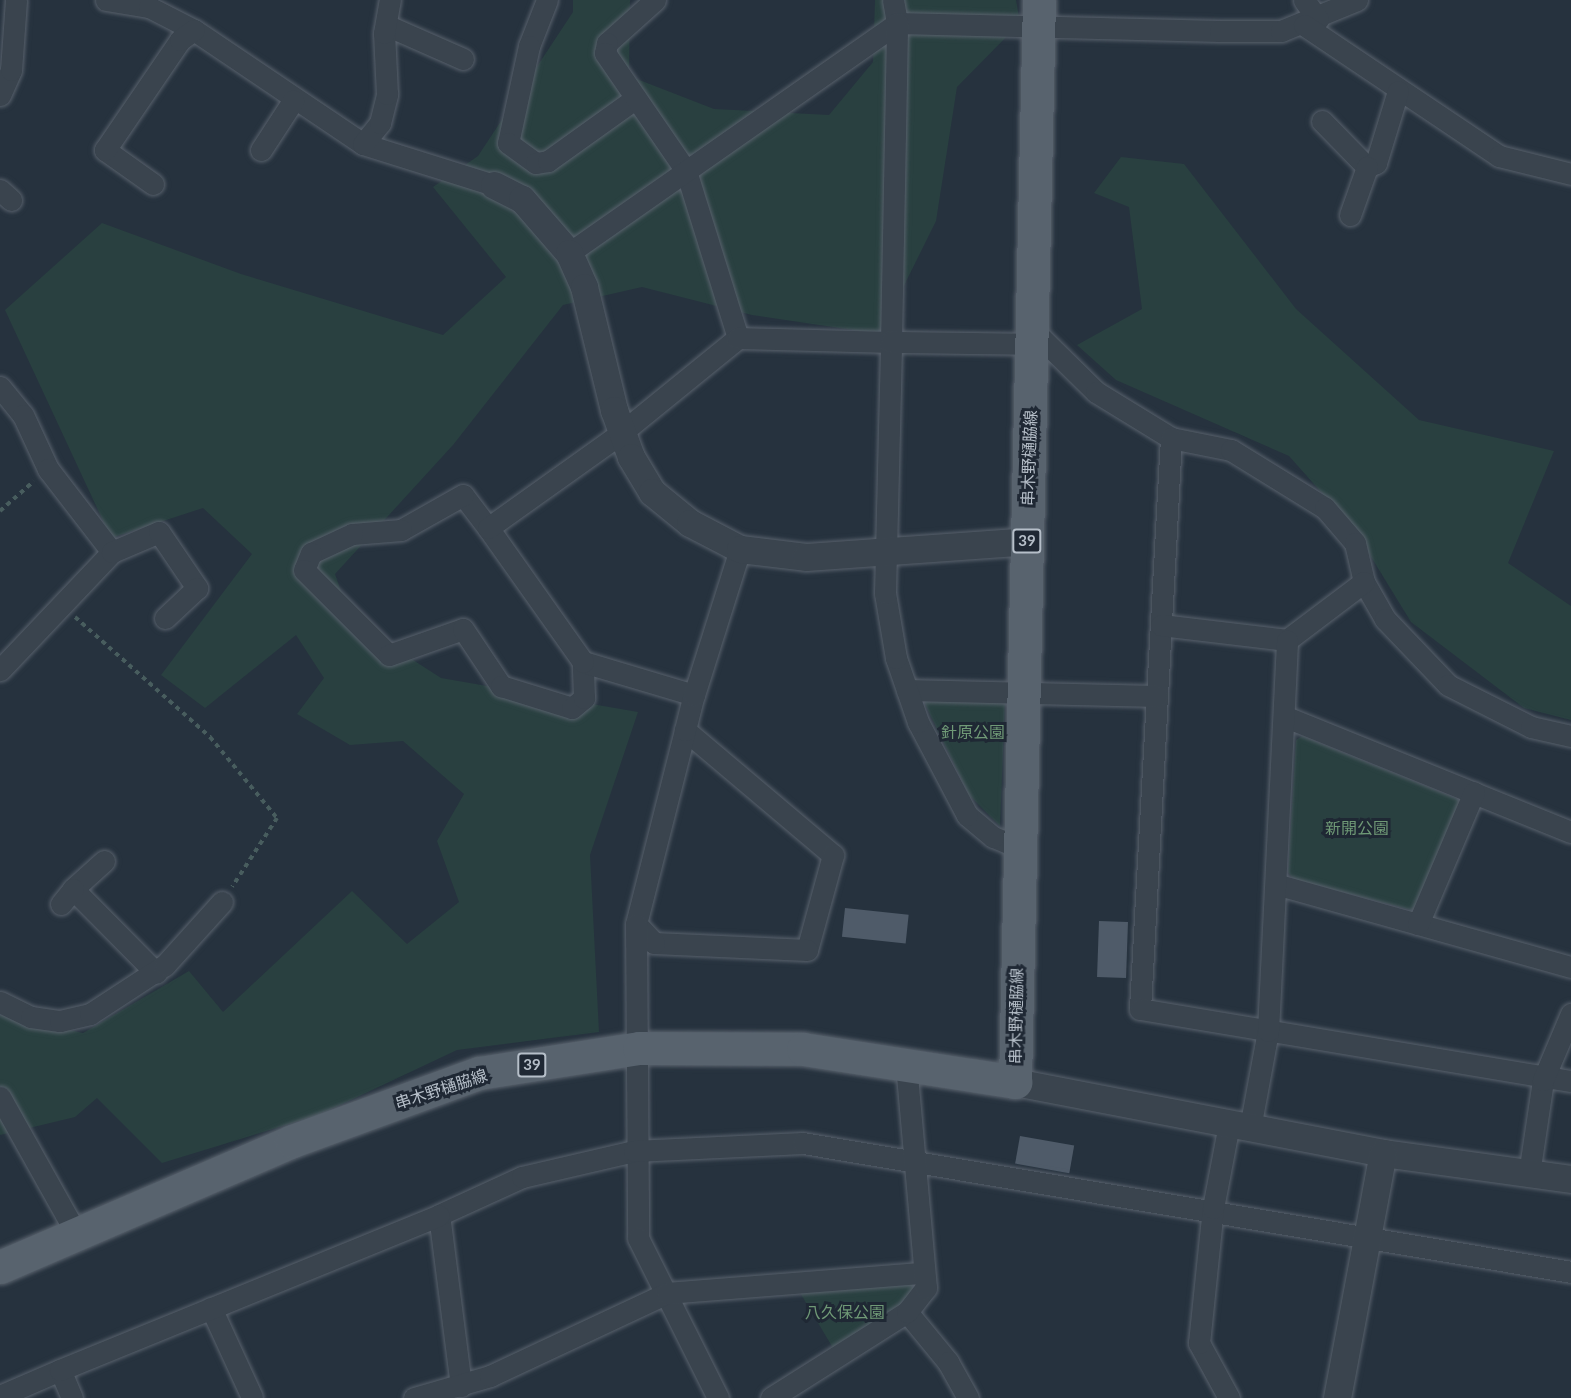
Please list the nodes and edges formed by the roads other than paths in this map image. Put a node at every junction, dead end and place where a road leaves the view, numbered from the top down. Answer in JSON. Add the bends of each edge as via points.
{"nodes":[{"id":1,"x":16,"y":0,"type":"edge"},
{"id":2,"x":106,"y":0,"type":"edge"},
{"id":3,"x":390,"y":0,"type":"edge"},
{"id":4,"x":547,"y":0,"type":"edge"},
{"id":5,"x":655,"y":0,"type":"edge"},
{"id":6,"x":893,"y":0,"type":"edge"},
{"id":7,"x":1304,"y":0,"type":"edge"},
{"id":8,"x":1357,"y":0,"type":"edge"},
{"id":9,"x":150,"y":4,"type":"edge"},
{"id":10,"x":1041,"y":13,"type":"edge"},
{"id":11,"x":1311,"y":22,"type":"junction"},
{"id":12,"x":897,"y":23,"type":"junction"},
{"id":13,"x":386,"y":25,"type":"junction"},
{"id":14,"x":194,"y":30,"type":"junction"},
{"id":15,"x":463,"y":59,"type":"dead end"},
{"id":16,"x":1398,"y":91,"type":"junction"},
{"id":17,"x":0,"y":95,"type":"edge"},
{"id":18,"x":636,"y":98,"type":"junction"},
{"id":19,"x":293,"y":101,"type":"junction"},
{"id":20,"x":1322,"y":121,"type":"dead end"},
{"id":21,"x":363,"y":144,"type":"junction"},
{"id":22,"x":261,"y":150,"type":"dead end"},
{"id":23,"x":1367,"y":166,"type":"junction"},
{"id":24,"x":686,"y":171,"type":"junction"},
{"id":25,"x":1571,"y":174,"type":"edge"},
{"id":26,"x":153,"y":184,"type":"dead end"},
{"id":27,"x":494,"y":185,"type":"joint"},
{"id":28,"x":1350,"y":215,"type":"dead end"},
{"id":29,"x":569,"y":253,"type":"junction"},
{"id":30,"x":1033,"y":337,"type":"junction"},
{"id":31,"x":738,"y":338,"type":"junction"},
{"id":32,"x":891,"y":342,"type":"junction"},
{"id":33,"x":0,"y":387,"type":"edge"},
{"id":34,"x":621,"y":433,"type":"junction"},
{"id":35,"x":1171,"y":438,"type":"junction"},
{"id":36,"x":488,"y":528,"type":"junction"},
{"id":37,"x":1027,"y":541,"type":"junction"},
{"id":38,"x":740,"y":549,"type":"junction"},
{"id":39,"x":112,"y":552,"type":"junction"},
{"id":40,"x":887,"y":553,"type":"junction"},
{"id":41,"x":1364,"y":582,"type":"junction"},
{"id":42,"x":165,"y":618,"type":"dead end"},
{"id":43,"x":1161,"y":625,"type":"junction"},
{"id":44,"x":1287,"y":640,"type":"junction"},
{"id":45,"x":583,"y":662,"type":"junction"},
{"id":46,"x":0,"y":670,"type":"edge"},
{"id":47,"x":907,"y":690,"type":"junction"},
{"id":48,"x":1022,"y":693,"type":"junction"},
{"id":49,"x":694,"y":695,"type":"junction"},
{"id":50,"x":1157,"y":696,"type":"junction"},
{"id":51,"x":1286,"y":717,"type":"junction"},
{"id":52,"x":685,"y":730,"type":"junction"},
{"id":53,"x":1571,"y":736,"type":"edge"},
{"id":54,"x":1474,"y":792,"type":"junction"},
{"id":55,"x":1571,"y":832,"type":"edge"},
{"id":56,"x":1018,"y":847,"type":"junction"},
{"id":57,"x":104,"y":861,"type":"dead end"},
{"id":58,"x":1279,"y":885,"type":"junction"},
{"id":59,"x":222,"y":902,"type":"road end"},
{"id":60,"x":636,"y":924,"type":"junction"},
{"id":61,"x":1418,"y":924,"type":"junction"},
{"id":62,"x":1571,"y":967,"type":"edge"},
{"id":63,"x":156,"y":973,"type":"junction"},
{"id":64,"x":0,"y":1002,"type":"edge"},
{"id":65,"x":1571,"y":1014,"type":"edge"},
{"id":66,"x":1269,"y":1031,"type":"junction"},
{"id":67,"x":639,"y":1048,"type":"junction"},
{"id":68,"x":906,"y":1064,"type":"junction"},
{"id":69,"x":1543,"y":1080,"type":"junction"},
{"id":70,"x":1571,"y":1081,"type":"edge"},
{"id":71,"x":1015,"y":1082,"type":"junction"},
{"id":72,"x":0,"y":1097,"type":"edge"},
{"id":73,"x":1240,"y":1126,"type":"junction"},
{"id":74,"x":634,"y":1151,"type":"junction"},
{"id":75,"x":1383,"y":1153,"type":"junction"},
{"id":76,"x":913,"y":1161,"type":"junction"},
{"id":77,"x":1530,"y":1174,"type":"junction"},
{"id":78,"x":1571,"y":1179,"type":"edge"},
{"id":79,"x":1213,"y":1208,"type":"junction"},
{"id":80,"x":439,"y":1215,"type":"junction"},
{"id":81,"x":77,"y":1235,"type":"junction"},
{"id":82,"x":1367,"y":1236,"type":"junction"},
{"id":83,"x":0,"y":1267,"type":"edge"},
{"id":84,"x":1571,"y":1272,"type":"edge"},
{"id":85,"x":922,"y":1273,"type":"junction"},
{"id":86,"x":667,"y":1293,"type":"junction"},
{"id":87,"x":211,"y":1308,"type":"junction"},
{"id":88,"x":907,"y":1312,"type":"junction"},
{"id":89,"x":60,"y":1370,"type":"junction"},
{"id":90,"x":455,"y":1392,"type":"edge"},
{"id":91,"x":0,"y":1396,"type":"edge"},
{"id":92,"x":72,"y":1398,"type":"edge"},
{"id":93,"x":257,"y":1398,"type":"edge"},
{"id":94,"x":414,"y":1398,"type":"edge"},
{"id":95,"x":718,"y":1398,"type":"edge"},
{"id":96,"x":771,"y":1398,"type":"edge"},
{"id":97,"x":968,"y":1398,"type":"edge"},
{"id":98,"x":1229,"y":1398,"type":"edge"},
{"id":99,"x":1337,"y":1398,"type":"edge"}],
"edges":[{"from":1,"to":17,"type":"street","via":[[10,70]]},
{"from":2,"to":9,"type":"street"},
{"from":3,"to":13,"type":"street"},
{"from":4,"to":18,"type":"street","via":[[529,46],[508,143],[536,163],[548,161]]},
{"from":5,"to":18,"type":"street","via":[[607,43],[605,53]]},
{"from":6,"to":12,"type":"street"},
{"from":7,"to":11,"type":"street"},
{"from":8,"to":11,"type":"street"},
{"from":9,"to":14,"type":"street"},
{"from":10,"to":11,"type":"street","via":[[1281,31]]},
{"from":10,"to":12,"type":"street"},
{"from":10,"to":30,"type":"main road","name":"串木野樋脇線","number":"39"},
{"from":11,"to":16,"type":"street"},
{"from":12,"to":24,"type":"street"},
{"from":12,"to":32,"type":"street"},
{"from":13,"to":15,"type":"street"},
{"from":13,"to":21,"type":"street","via":[[387,94],[380,123]]},
{"from":14,"to":19,"type":"street"},
{"from":14,"to":26,"type":"street","via":[[180,40],[105,150]]},
{"from":16,"to":23,"type":"street","via":[[1376,163]]},
{"from":16,"to":25,"type":"street","via":[[1499,156]]},
{"from":18,"to":24,"type":"street"},
{"from":19,"to":21,"type":"street"},
{"from":19,"to":22,"type":"street"},
{"from":20,"to":23,"type":"street"},
{"from":21,"to":27,"type":"street"},
{"from":23,"to":28,"type":"street"},
{"from":24,"to":29,"type":"street"},
{"from":24,"to":31,"type":"street"},
{"from":27,"to":29,"type":"street","via":[[522,199]]},
{"from":29,"to":34,"type":"street","via":[[584,286]]},
{"from":30,"to":32,"type":"street"},
{"from":30,"to":35,"type":"street","via":[[1096,392]]},
{"from":30,"to":37,"type":"main road","name":"串木野樋脇線","number":"39"},
{"from":31,"to":32,"type":"street"},
{"from":31,"to":34,"type":"street"},
{"from":32,"to":40,"type":"street"},
{"from":33,"to":39,"type":"street","via":[[23,415],[48,469]]},
{"from":34,"to":36,"type":"street"},
{"from":34,"to":38,"type":"street","via":[[652,492],[690,523]]},
{"from":35,"to":41,"type":"street","via":[[1231,450],[1325,508],[1355,543]]},
{"from":35,"to":43,"type":"street"},
{"from":36,"to":45,"type":"street"},
{"from":36,"to":45,"type":"street","via":[[463,495],[401,530],[352,534],[311,553],[304,570],[389,655],[463,629],[501,687],[572,708],[584,698]]},
{"from":37,"to":40,"type":"street"},
{"from":37,"to":48,"type":"main road","name":"串木野樋脇線","number":"39"},
{"from":38,"to":40,"type":"street","via":[[807,557]]},
{"from":38,"to":49,"type":"street"},
{"from":39,"to":42,"type":"street","via":[[159,532],[196,588]]},
{"from":39,"to":46,"type":"street"},
{"from":40,"to":47,"type":"street","via":[[889,621]]},
{"from":41,"to":44,"type":"street"},
{"from":41,"to":53,"type":"street","via":[[1384,619],[1448,685],[1532,727]]},
{"from":43,"to":44,"type":"street"},
{"from":43,"to":50,"type":"street"},
{"from":44,"to":51,"type":"street"},
{"from":45,"to":49,"type":"street"},
{"from":47,"to":48,"type":"street"},
{"from":47,"to":56,"type":"street","via":[[968,815],[993,837]]},
{"from":48,"to":50,"type":"street"},
{"from":48,"to":56,"type":"main road","name":"串木野樋脇線","number":"39"},
{"from":49,"to":52,"type":"street"},
{"from":50,"to":66,"type":"street","via":[[1140,1009]]},
{"from":51,"to":54,"type":"street"},
{"from":51,"to":58,"type":"street"},
{"from":52,"to":60,"type":"street"},
{"from":52,"to":60,"type":"street","via":[[833,855],[807,950],[654,943]]},
{"from":54,"to":55,"type":"street"},
{"from":54,"to":61,"type":"street"},
{"from":56,"to":71,"type":"main road","name":"串木野樋脇線","number":"39"},
{"from":57,"to":63,"type":"street","via":[[67,897]]},
{"from":58,"to":61,"type":"street"},
{"from":58,"to":66,"type":"street"},
{"from":59,"to":63,"type":"street"},
{"from":60,"to":67,"type":"street"},
{"from":61,"to":62,"type":"street"},
{"from":63,"to":64,"type":"street","via":[[108,1005],[60,1021],[31,1017]]},
{"from":65,"to":69,"type":"street"},
{"from":66,"to":69,"type":"street"},
{"from":66,"to":73,"type":"street"},
{"from":67,"to":68,"type":"main road","name":"串木野樋脇線","number":"39","via":[[803,1049]]},
{"from":67,"to":74,"type":"street"},
{"from":67,"to":81,"type":"main road","name":"串木野樋脇線","number":"39","via":[[479,1073],[292,1141]]},
{"from":68,"to":71,"type":"main road","name":"串木野樋脇線","number":"39"},
{"from":68,"to":76,"type":"street"},
{"from":69,"to":70,"type":"street"},
{"from":69,"to":77,"type":"street"},
{"from":71,"to":73,"type":"street"},
{"from":72,"to":81,"type":"street"},
{"from":73,"to":75,"type":"street"},
{"from":73,"to":79,"type":"street"},
{"from":74,"to":76,"type":"street","via":[[803,1143]]},
{"from":74,"to":80,"type":"street","via":[[522,1177]]},
{"from":74,"to":86,"type":"street","via":[[638,1238]]},
{"from":75,"to":77,"type":"street"},
{"from":75,"to":82,"type":"street"},
{"from":76,"to":79,"type":"street"},
{"from":76,"to":85,"type":"street"},
{"from":77,"to":78,"type":"street"},
{"from":79,"to":82,"type":"street"},
{"from":79,"to":98,"type":"street","via":[[1199,1343]]},
{"from":80,"to":87,"type":"street"},
{"from":80,"to":90,"type":"street"},
{"from":81,"to":83,"type":"main road","name":"串木野樋脇線","number":"39"},
{"from":82,"to":84,"type":"street"},
{"from":82,"to":99,"type":"street"},
{"from":85,"to":86,"type":"street"},
{"from":85,"to":88,"type":"street","via":[[926,1288]]},
{"from":86,"to":90,"type":"street"},
{"from":86,"to":95,"type":"street"},
{"from":87,"to":89,"type":"street"},
{"from":87,"to":93,"type":"street"},
{"from":88,"to":96,"type":"street"},
{"from":88,"to":97,"type":"street","via":[[948,1362]]},
{"from":89,"to":91,"type":"street"},
{"from":89,"to":92,"type":"street"},
{"from":90,"to":94,"type":"street"}]}
